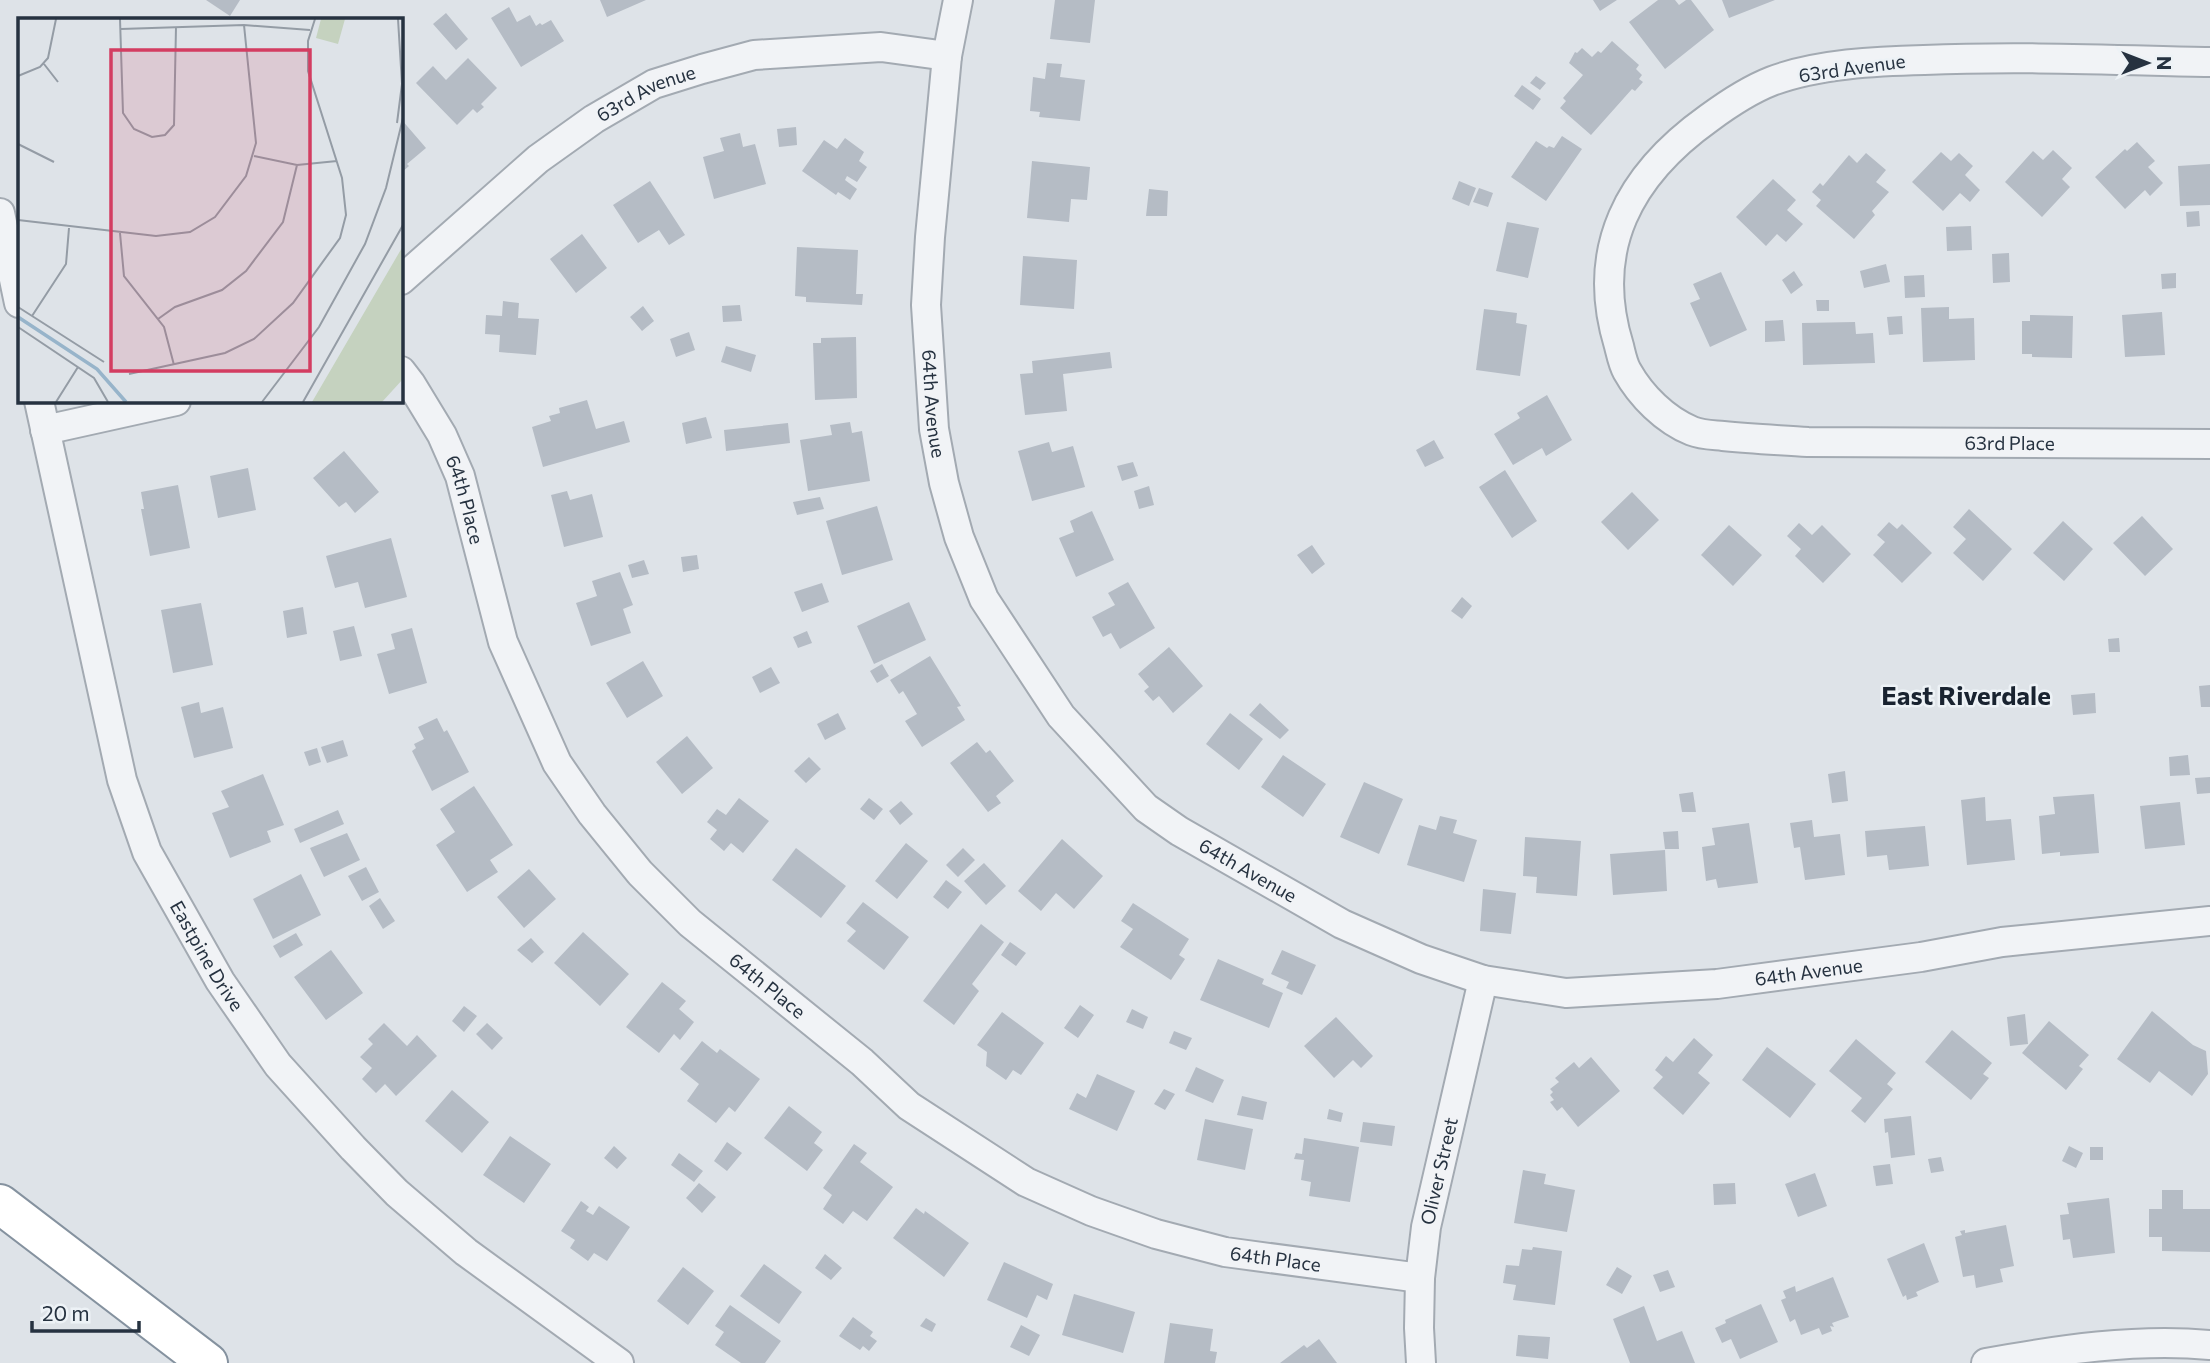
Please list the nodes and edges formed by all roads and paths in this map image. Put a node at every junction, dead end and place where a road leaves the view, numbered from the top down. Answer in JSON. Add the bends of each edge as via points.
{"nodes":[{"id":1,"x":958,"y":0,"type":"edge"},
{"id":2,"x":947,"y":56,"type":"junction"},
{"id":3,"x":2210,"y":62,"type":"edge"},
{"id":4,"x":0,"y":213,"type":"edge"},
{"id":5,"x":402,"y":279,"type":"edge"},
{"id":6,"x":18,"y":298,"type":"edge"},
{"id":7,"x":402,"y":373,"type":"edge"},
{"id":8,"x":39,"y":402,"type":"edge"},
{"id":9,"x":171,"y":402,"type":"edge"},
{"id":10,"x":45,"y":430,"type":"junction"},
{"id":11,"x":1808,"y":442,"type":"joint"},
{"id":12,"x":2210,"y":443,"type":"edge"},
{"id":13,"x":2210,"y":921,"type":"edge"},
{"id":14,"x":1483,"y":980,"type":"junction"},
{"id":15,"x":0,"y":1204,"type":"edge"},
{"id":16,"x":1420,"y":1278,"type":"junction"},
{"id":17,"x":2210,"y":1345,"type":"edge"},
{"id":18,"x":208,"y":1363,"type":"edge"},
{"id":19,"x":619,"y":1363,"type":"edge"},
{"id":20,"x":1421,"y":1363,"type":"edge"},
{"id":21,"x":1986,"y":1363,"type":"edge"}],
"edges":[{"from":1,"to":2,"type":"street","name":"64th Avenue"},
{"from":2,"to":5,"type":"street","name":"63rd Avenue","via":[[881,47],[754,55],[654,84],[538,159]]},
{"from":2,"to":14,"type":"street","name":"64th Avenue","via":[[927,291],[929,367],[944,483],[984,599],[1061,716],[1146,808],[1342,924]]},
{"from":3,"to":11,"type":"street","name":"63rd Avenue","via":[[1988,57],[1822,69],[1773,81],[1732,102],[1663,157],[1630,199],[1616,234],[1608,280],[1613,326],[1626,369],[1648,401],[1694,432]]},
{"from":4,"to":6,"type":"street"},
{"from":7,"to":16,"type":"street","name":"64th Place","via":[[442,435],[460,476],[503,642],[557,763],[640,873],[690,923],[862,1062],[909,1106],[1026,1182],[1104,1216],[1225,1252]]},
{"from":8,"to":10,"type":"street","name":"Eastpine Drive"},
{"from":9,"to":10,"type":"street"},
{"from":10,"to":19,"type":"street","name":"Eastpine Drive","via":[[122,780],[147,852],[220,981],[278,1065],[397,1193],[466,1252]]},
{"from":11,"to":12,"type":"street","name":"63rd Place"},
{"from":13,"to":14,"type":"street","name":"64th Avenue","via":[[2002,942],[1717,984],[1566,993]]},
{"from":14,"to":16,"type":"street","name":"Oliver Street","via":[[1426,1227]]},
{"from":15,"to":18,"type":"highway"},
{"from":16,"to":20,"type":"street","name":"Oliver Street"},
{"from":17,"to":21,"type":"street","via":[[2064,1350]]}]}
